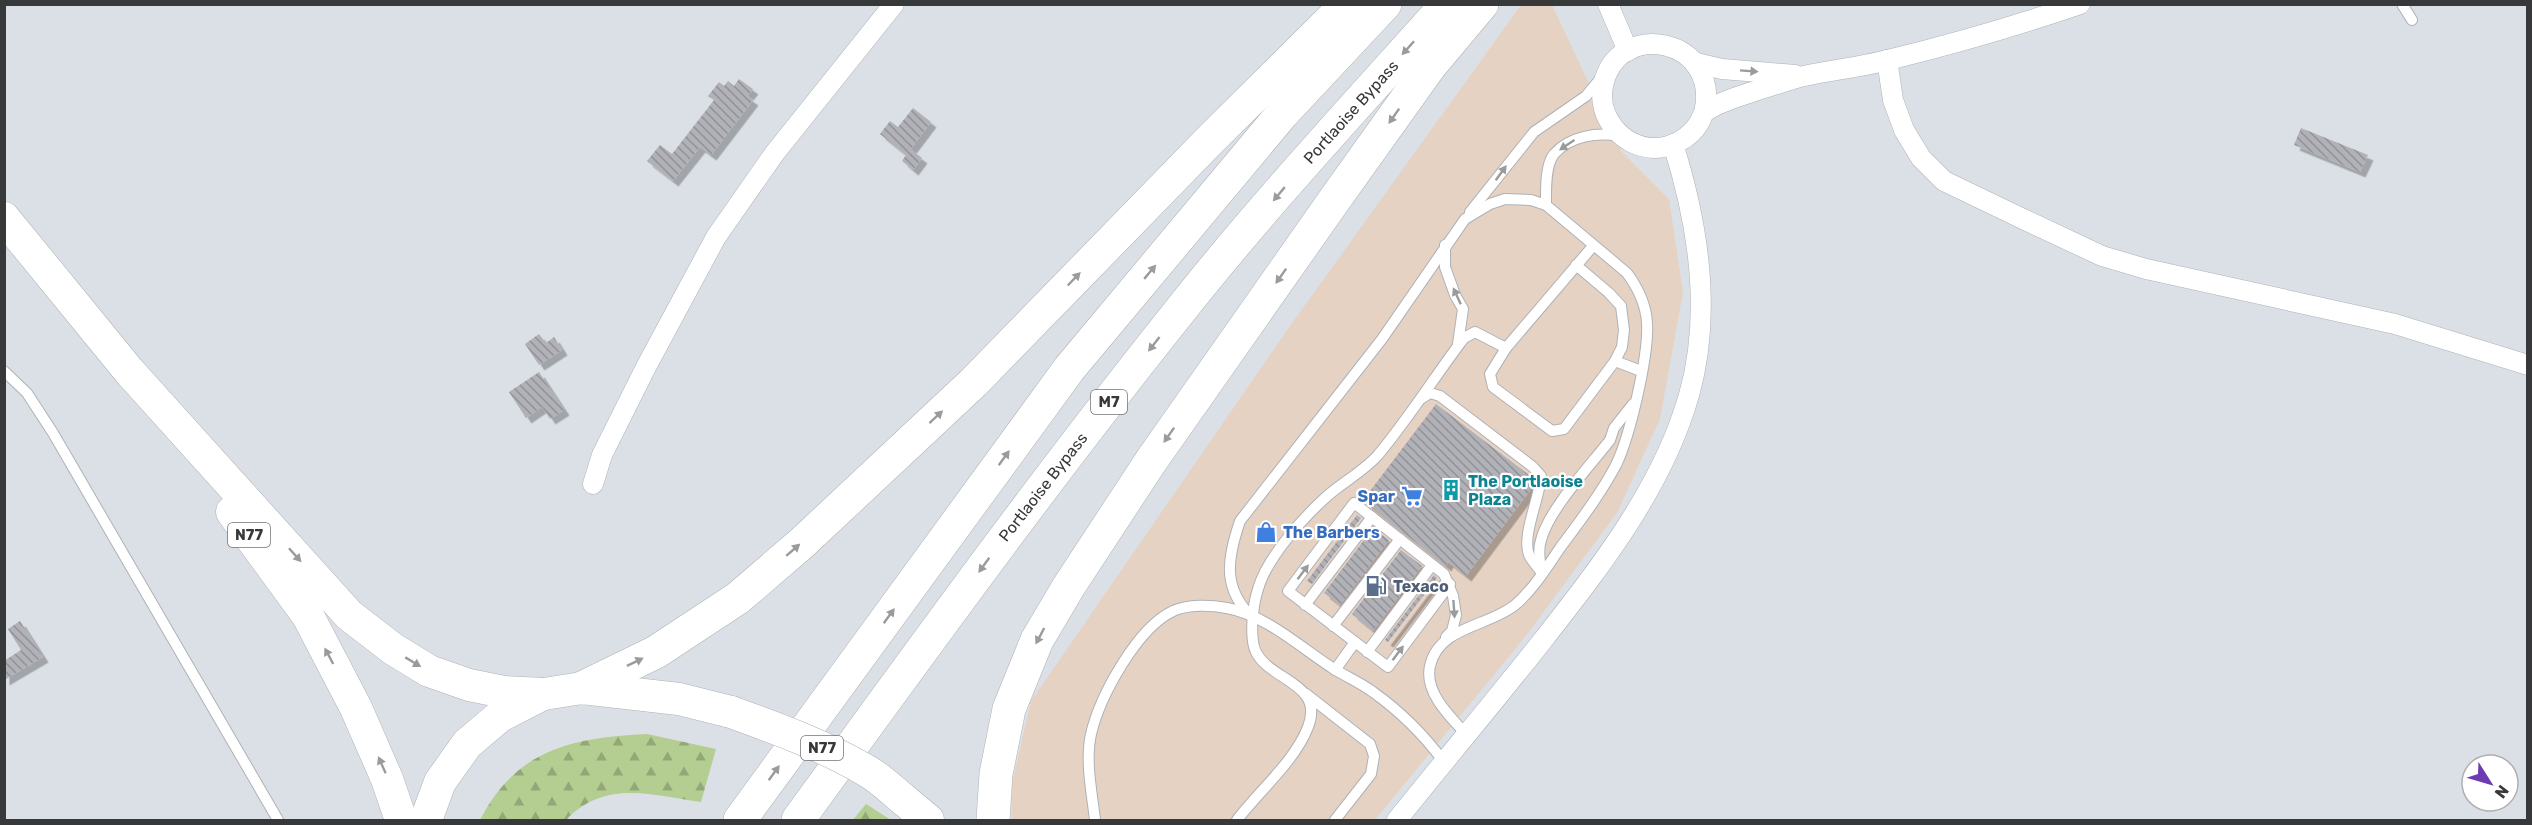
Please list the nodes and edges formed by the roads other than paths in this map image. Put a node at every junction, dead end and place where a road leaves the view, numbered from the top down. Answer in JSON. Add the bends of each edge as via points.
{"nodes":[{"id":1,"x":894,"y":4,"type":"edge"},
{"id":2,"x":1347,"y":4,"type":"edge"},
{"id":3,"x":1385,"y":4,"type":"edge"},
{"id":4,"x":1447,"y":4,"type":"edge"},
{"id":5,"x":1482,"y":4,"type":"edge"},
{"id":6,"x":1608,"y":4,"type":"edge"},
{"id":7,"x":2080,"y":4,"type":"edge"},
{"id":8,"x":2402,"y":4,"type":"edge"},
{"id":9,"x":2409,"y":4,"type":"edge"},
{"id":10,"x":1628,"y":51,"type":"junction"},
{"id":11,"x":1887,"y":60,"type":"junction"},
{"id":12,"x":1696,"y":63,"type":"junction"},
{"id":13,"x":1611,"y":66,"type":"junction"},
{"id":14,"x":1804,"y":76,"type":"junction"},
{"id":15,"x":1704,"y":113,"type":"junction"},
{"id":16,"x":1623,"y":137,"type":"junction"},
{"id":17,"x":1673,"y":144,"type":"junction"},
{"id":18,"x":1546,"y":205,"type":"junction"},
{"id":19,"x":4,"y":218,"type":"edge"},
{"id":20,"x":1464,"y":219,"type":"junction"},
{"id":21,"x":1445,"y":245,"type":"junction"},
{"id":22,"x":1593,"y":246,"type":"junction"},
{"id":23,"x":1576,"y":265,"type":"junction"},
{"id":24,"x":1458,"y":347,"type":"junction"},
{"id":25,"x":1506,"y":348,"type":"junction"},
{"id":26,"x":1616,"y":361,"type":"junction"},
{"id":27,"x":2528,"y":365,"type":"edge"},
{"id":28,"x":129,"y":370,"type":"junction"},
{"id":29,"x":4,"y":371,"type":"edge"},
{"id":30,"x":1641,"y":371,"type":"junction"},
{"id":31,"x":1419,"y":399,"type":"junction"},
{"id":32,"x":1635,"y":401,"type":"junction"},
{"id":33,"x":592,"y":484,"type":"dead end"},
{"id":34,"x":1372,"y":517,"type":"junction"},
{"id":35,"x":1400,"y":539,"type":"junction"},
{"id":36,"x":1432,"y":565,"type":"junction"},
{"id":37,"x":1542,"y":573,"type":"junction"},
{"id":38,"x":1450,"y":584,"type":"junction"},
{"id":39,"x":1305,"y":605,"type":"junction"},
{"id":40,"x":1253,"y":618,"type":"junction"},
{"id":41,"x":1333,"y":626,"type":"junction"},
{"id":42,"x":1355,"y":642,"type":"junction"},
{"id":43,"x":1438,"y":646,"type":"junction"},
{"id":44,"x":1367,"y":652,"type":"junction"},
{"id":45,"x":1335,"y":670,"type":"junction"},
{"id":46,"x":582,"y":688,"type":"junction"},
{"id":47,"x":1303,"y":692,"type":"junction"},
{"id":48,"x":544,"y":694,"type":"junction"},
{"id":49,"x":1467,"y":735,"type":"junction"},
{"id":50,"x":1444,"y":762,"type":"junction"},
{"id":51,"x":278,"y":820,"type":"edge"},
{"id":52,"x":401,"y":820,"type":"edge"},
{"id":53,"x":426,"y":820,"type":"edge"},
{"id":54,"x":740,"y":820,"type":"edge"},
{"id":55,"x":798,"y":820,"type":"edge"},
{"id":56,"x":928,"y":820,"type":"edge"},
{"id":57,"x":993,"y":820,"type":"edge"},
{"id":58,"x":1095,"y":820,"type":"edge"},
{"id":59,"x":1237,"y":820,"type":"edge"},
{"id":60,"x":1335,"y":820,"type":"edge"},
{"id":61,"x":1397,"y":820,"type":"edge"}],
"edges":[{"from":1,"to":33,"type":"street","via":[[774,154],[716,237],[646,367],[602,455]]},
{"from":46,"to":2,"type":"highway","one_way":true,"via":[[656,652],[711,616],[802,543],[974,382]]},
{"from":54,"to":3,"type":"highway","one_way":true,"via":[[1069,369],[1282,114]]},
{"from":4,"to":55,"type":"highway","name":"Portlaoise Bypass","number":"M7","one_way":true,"via":[[1176,315],[1006,534]]},
{"from":5,"to":57,"type":"highway","one_way":true,"via":[[1430,66],[1335,199],[1151,462],[1037,640],[1009,710],[996,774]]},
{"from":6,"to":10,"type":"street"},
{"from":7,"to":11,"type":"street","via":[[1996,33]]},
{"from":8,"to":9,"type":"lane","via":[[2412,20]]},
{"from":10,"to":12,"type":"street","via":[[1660,44],[1680,50]]},
{"from":10,"to":13,"type":"street"},
{"from":11,"to":14,"type":"street"},
{"from":11,"to":27,"type":"street","via":[[1893,100],[1920,158],[1944,181],[2021,218],[2102,256],[2146,269],[2395,324]]},
{"from":12,"to":14,"type":"street","one_way":true},
{"from":12,"to":15,"type":"street","via":[[1705,82]]},
{"from":13,"to":16,"type":"street","via":[[1603,86],[1604,108],[1608,120]]},
{"from":20,"to":13,"type":"lane","one_way":true,"via":[[1534,132],[1587,96]]},
{"from":14,"to":15,"type":"street","via":[[1723,102]]},
{"from":15,"to":17,"type":"street","via":[[1693,130]]},
{"from":16,"to":17,"type":"street","via":[[1646,147]]},
{"from":16,"to":18,"type":"lane","one_way":true,"via":[[1603,133],[1588,136],[1553,155]]},
{"from":17,"to":49,"type":"street","via":[[1692,209],[1700,297],[1689,395],[1668,449],[1635,513],[1569,606]]},
{"from":18,"to":20,"type":"lane","via":[[1505,199]]},
{"from":18,"to":22,"type":"lane"},
{"from":19,"to":28,"type":"main road","number":"N77"},
{"from":20,"to":21,"type":"lane"},
{"from":24,"to":21,"type":"lane","one_way":true,"via":[[1463,309],[1445,267]]},
{"from":21,"to":40,"type":"lane","via":[[1382,339],[1240,521],[1230,550],[1231,580],[1240,606]]},
{"from":22,"to":23,"type":"lane"},
{"from":22,"to":30,"type":"lane","via":[[1627,273],[1643,303],[1647,324]]},
{"from":23,"to":25,"type":"lane"},
{"from":23,"to":26,"type":"lane","via":[[1621,306],[1624,330]]},
{"from":24,"to":25,"type":"lane","via":[[1475,332]]},
{"from":24,"to":31,"type":"lane"},
{"from":25,"to":26,"type":"lane","via":[[1490,374],[1493,387],[1552,431],[1564,429]]},
{"from":26,"to":30,"type":"lane"},
{"from":28,"to":48,"type":"main road","number":"N77","one_way":true,"via":[[349,615],[429,671],[469,685]]},
{"from":52,"to":28,"type":"main road","number":"N77","one_way":true,"via":[[356,708],[308,616]]},
{"from":29,"to":51,"type":"lane","via":[[27,393],[53,433]]},
{"from":30,"to":32,"type":"lane"},
{"from":31,"to":37,"type":"lane","via":[[1430,393],[1440,396],[1541,476],[1528,538],[1529,555]]},
{"from":31,"to":40,"type":"lane","via":[[1377,457],[1325,497],[1266,567],[1257,590]]},
{"from":32,"to":37,"type":"lane","via":[[1617,463],[1596,500]]},
{"from":32,"to":37,"type":"lane","via":[[1548,522],[1539,555]]},
{"from":34,"to":35,"type":"lane"},
{"from":34,"to":39,"type":"lane"},
{"from":39,"to":34,"type":"lane","one_way":true,"via":[[1288,591],[1354,503]]},
{"from":35,"to":36,"type":"lane"},
{"from":35,"to":41,"type":"lane"},
{"from":36,"to":38,"type":"lane"},
{"from":36,"to":44,"type":"lane"},
{"from":37,"to":43,"type":"lane","via":[[1514,606],[1454,634]]},
{"from":38,"to":43,"type":"lane","one_way":true,"via":[[1456,615],[1452,631]]},
{"from":44,"to":38,"type":"lane","one_way":true,"via":[[1388,667]]},
{"from":39,"to":41,"type":"lane"},
{"from":40,"to":45,"type":"lane"},
{"from":40,"to":47,"type":"lane","via":[[1253,642],[1262,661]]},
{"from":40,"to":58,"type":"lane","via":[[1228,608],[1174,610],[1141,638],[1105,697],[1091,735]]},
{"from":41,"to":42,"type":"lane"},
{"from":42,"to":44,"type":"lane"},
{"from":42,"to":45,"type":"lane"},
{"from":43,"to":49,"type":"lane","via":[[1430,666],[1429,684]]},
{"from":45,"to":50,"type":"lane","via":[[1372,692],[1424,734]]},
{"from":46,"to":48,"type":"main road","number":"N77"},
{"from":46,"to":56,"type":"main road","number":"N77","bridge":true,"via":[[680,699],[780,729],[869,772]]},
{"from":47,"to":59,"type":"lane","via":[[1312,712],[1304,736]]},
{"from":47,"to":60,"type":"lane","via":[[1370,744],[1374,756],[1371,774]]},
{"from":48,"to":53,"type":"main road","number":"N77","via":[[500,716],[467,744],[440,782]]},
{"from":49,"to":50,"type":"street"},
{"from":50,"to":61,"type":"street"}]}
